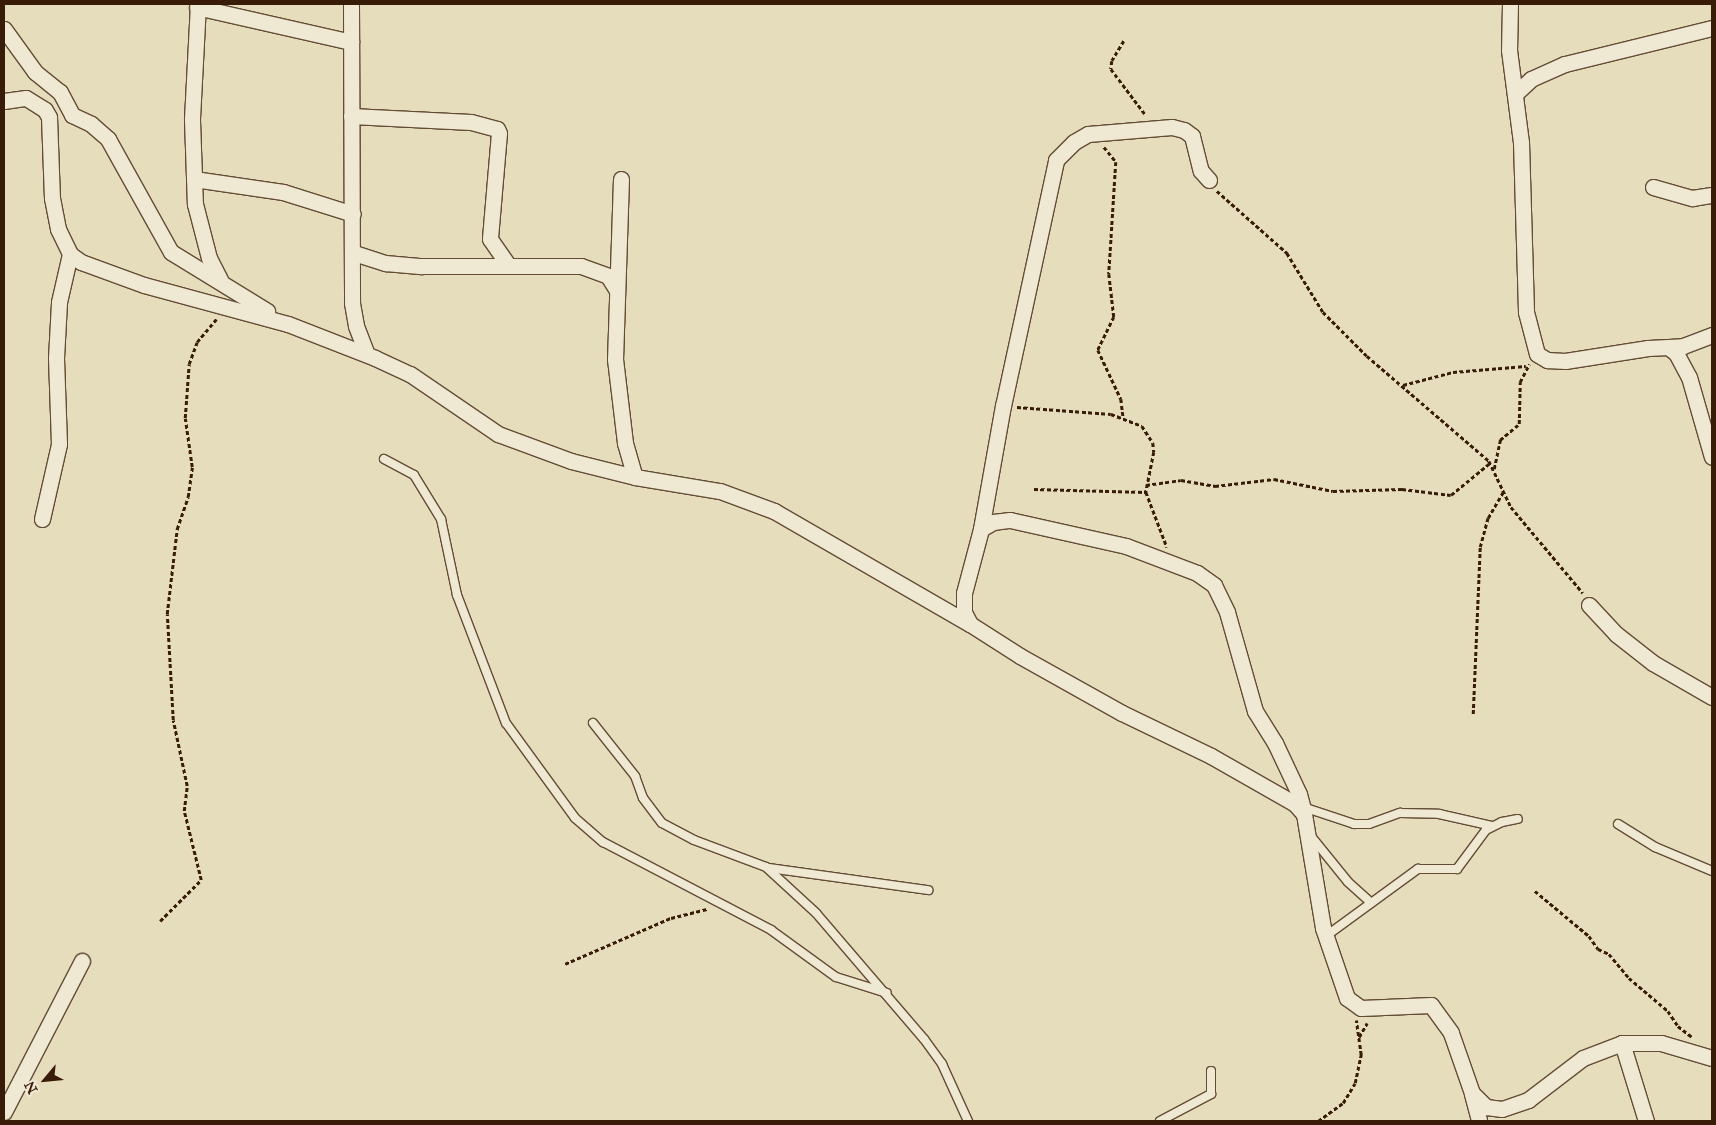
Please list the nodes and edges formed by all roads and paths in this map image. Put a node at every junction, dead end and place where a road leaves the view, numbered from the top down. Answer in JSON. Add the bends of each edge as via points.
{"nodes":[{"id":1,"x":351,"y":4,"type":"edge"},
{"id":2,"x":1510,"y":4,"type":"edge"},
{"id":3,"x":198,"y":5,"type":"edge"},
{"id":4,"x":1712,"y":28,"type":"edge"},
{"id":5,"x":4,"y":29,"type":"edge"},
{"id":6,"x":1124,"y":41,"type":"dead end"},
{"id":7,"x":351,"y":42,"type":"junction"},
{"id":8,"x":1510,"y":59,"type":"junction"},
{"id":9,"x":1539,"y":75,"type":"junction"},
{"id":10,"x":1515,"y":94,"type":"junction"},
{"id":11,"x":4,"y":101,"type":"edge"},
{"id":12,"x":351,"y":116,"type":"junction"},
{"id":13,"x":1158,"y":128,"type":"junction"},
{"id":14,"x":1088,"y":134,"type":"junction"},
{"id":15,"x":194,"y":179,"type":"junction"},
{"id":16,"x":620,"y":179,"type":"dead end"},
{"id":17,"x":1209,"y":180,"type":"joint"},
{"id":18,"x":1653,"y":187,"type":"dead end"},
{"id":19,"x":1712,"y":195,"type":"edge"},
{"id":20,"x":353,"y":214,"type":"junction"},
{"id":21,"x":354,"y":253,"type":"junction"},
{"id":22,"x":70,"y":254,"type":"junction"},
{"id":23,"x":508,"y":265,"type":"junction"},
{"id":24,"x":221,"y":282,"type":"junction"},
{"id":25,"x":616,"y":289,"type":"junction"},
{"id":26,"x":230,"y":306,"type":"junction"},
{"id":27,"x":288,"y":324,"type":"junction"},
{"id":28,"x":1712,"y":335,"type":"edge"},
{"id":29,"x":1669,"y":348,"type":"junction"},
{"id":30,"x":366,"y":354,"type":"junction"},
{"id":31,"x":1544,"y":358,"type":"junction"},
{"id":32,"x":1526,"y":366,"type":"junction"},
{"id":33,"x":1403,"y":385,"type":"junction"},
{"id":34,"x":1003,"y":406,"type":"junction"},
{"id":35,"x":1122,"y":416,"type":"junction"},
{"id":36,"x":1712,"y":457,"type":"edge"},
{"id":37,"x":384,"y":459,"type":"dead end"},
{"id":38,"x":1490,"y":463,"type":"junction"},
{"id":39,"x":1494,"y":468,"type":"junction"},
{"id":40,"x":635,"y":477,"type":"junction"},
{"id":41,"x":1146,"y":485,"type":"junction"},
{"id":42,"x":1034,"y":489,"type":"dead end"},
{"id":43,"x":1146,"y":492,"type":"junction"},
{"id":44,"x":1503,"y":492,"type":"junction"},
{"id":45,"x":984,"y":512,"type":"junction"},
{"id":46,"x":42,"y":519,"type":"dead end"},
{"id":47,"x":1002,"y":520,"type":"junction"},
{"id":48,"x":981,"y":529,"type":"junction"},
{"id":49,"x":1181,"y":567,"type":"junction"},
{"id":50,"x":1589,"y":605,"type":"joint"},
{"id":51,"x":970,"y":624,"type":"junction"},
{"id":52,"x":1712,"y":696,"type":"edge"},
{"id":53,"x":1473,"y":714,"type":"dead end"},
{"id":54,"x":592,"y":724,"type":"dead end"},
{"id":55,"x":1304,"y":811,"type":"junction"},
{"id":56,"x":1518,"y":819,"type":"dead end"},
{"id":57,"x":1618,"y":824,"type":"dead end"},
{"id":58,"x":1492,"y":826,"type":"junction"},
{"id":59,"x":1310,"y":835,"type":"junction"},
{"id":60,"x":766,"y":867,"type":"junction"},
{"id":61,"x":1712,"y":871,"type":"edge"},
{"id":62,"x":928,"y":890,"type":"dead end"},
{"id":63,"x":1535,"y":891,"type":"dead end"},
{"id":64,"x":1371,"y":903,"type":"junction"},
{"id":65,"x":725,"y":905,"type":"junction"},
{"id":66,"x":160,"y":921,"type":"dead end"},
{"id":67,"x":1326,"y":936,"type":"junction"},
{"id":68,"x":82,"y":962,"type":"dead end"},
{"id":69,"x":565,"y":964,"type":"dead end"},
{"id":70,"x":887,"y":993,"type":"junction"},
{"id":71,"x":1352,"y":1004,"type":"junction"},
{"id":72,"x":1622,"y":1043,"type":"junction"},
{"id":73,"x":1708,"y":1057,"type":"edge"},
{"id":74,"x":1211,"y":1072,"type":"dead end"},
{"id":75,"x":1472,"y":1093,"type":"junction"},
{"id":76,"x":1502,"y":1109,"type":"junction"},
{"id":77,"x":4,"y":1112,"type":"edge"},
{"id":78,"x":968,"y":1121,"type":"edge"},
{"id":79,"x":1160,"y":1121,"type":"edge"},
{"id":80,"x":1318,"y":1121,"type":"edge"},
{"id":81,"x":1479,"y":1121,"type":"edge"},
{"id":82,"x":1491,"y":1121,"type":"edge"},
{"id":83,"x":1646,"y":1121,"type":"edge"}],
"edges":[{"from":1,"to":7,"type":"street"},
{"from":2,"to":8,"type":"street","via":[[1507,28]]},
{"from":3,"to":7,"type":"street"},
{"from":3,"to":15,"type":"street","via":[[192,120]]},
{"from":4,"to":9,"type":"street","via":[[1574,62]]},
{"from":5,"to":24,"type":"street","via":[[35,72],[60,92],[72,115],[91,124],[108,139],[171,252]]},
{"from":6,"to":13,"type":"path","via":[[1111,69],[1138,108]]},
{"from":7,"to":12,"type":"street"},
{"from":8,"to":9,"type":"street"},
{"from":8,"to":10,"type":"street"},
{"from":9,"to":10,"type":"street"},
{"from":10,"to":31,"type":"street","via":[[1521,142],[1526,312],[1532,345]]},
{"from":11,"to":22,"type":"street","via":[[26,98],[45,110],[49,117],[52,198],[58,229]]},
{"from":12,"to":20,"type":"street"},
{"from":12,"to":23,"type":"street","via":[[471,122],[497,129],[490,239]]},
{"from":13,"to":14,"type":"street"},
{"from":13,"to":17,"type":"street","via":[[1184,130],[1192,136],[1201,171]]},
{"from":14,"to":34,"type":"street","via":[[1074,142],[1056,160]]},
{"from":14,"to":35,"type":"path","via":[[1116,162],[1109,274],[1114,317],[1098,350],[1120,399]]},
{"from":15,"to":20,"type":"street","via":[[283,192]]},
{"from":15,"to":24,"type":"street","via":[[195,204],[206,247]]},
{"from":16,"to":25,"type":"street","via":[[620,253]]},
{"from":17,"to":33,"type":"path","via":[[1220,194],[1287,252],[1323,312],[1367,356]]},
{"from":18,"to":19,"type":"street","via":[[1692,198]]},
{"from":20,"to":21,"type":"street"},
{"from":21,"to":23,"type":"street","via":[[385,263],[422,266]]},
{"from":21,"to":30,"type":"street","via":[[352,303]]},
{"from":22,"to":26,"type":"street","via":[[112,274]]},
{"from":22,"to":46,"type":"street","via":[[60,302],[56,358],[59,444]]},
{"from":23,"to":25,"type":"street","via":[[581,266],[608,276]]},
{"from":24,"to":27,"type":"street"},
{"from":25,"to":40,"type":"street","via":[[618,401]]},
{"from":26,"to":27,"type":"street"},
{"from":26,"to":66,"type":"path","via":[[204,330],[190,355],[185,418],[192,467],[188,497],[177,528],[167,614],[173,720],[188,786],[184,811],[201,880]]},
{"from":27,"to":30,"type":"street"},
{"from":28,"to":29,"type":"street"},
{"from":29,"to":31,"type":"street","via":[[1648,348],[1565,361]]},
{"from":29,"to":36,"type":"street","via":[[1676,353],[1689,377]]},
{"from":30,"to":40,"type":"street","via":[[410,374],[498,434],[571,461]]},
{"from":31,"to":32,"type":"path"},
{"from":32,"to":33,"type":"path","via":[[1452,372]]},
{"from":32,"to":39,"type":"path","via":[[1520,382],[1520,424],[1500,440]]},
{"from":33,"to":38,"type":"path"},
{"from":34,"to":35,"type":"path"},
{"from":34,"to":45,"type":"street"},
{"from":35,"to":41,"type":"path","via":[[1142,426],[1153,443]]},
{"from":37,"to":65,"type":"lane","via":[[414,475],[441,519],[457,595],[515,739],[587,829],[636,861]]},
{"from":38,"to":39,"type":"path"},
{"from":38,"to":41,"type":"path","via":[[1451,495],[1402,489],[1333,491],[1274,479],[1215,486],[1181,480]]},
{"from":39,"to":44,"type":"path"},
{"from":40,"to":51,"type":"street","via":[[720,491],[774,511]]},
{"from":41,"to":43,"type":"path"},
{"from":42,"to":43,"type":"path"},
{"from":43,"to":49,"type":"path","via":[[1161,534]]},
{"from":44,"to":50,"type":"path","via":[[1511,508],[1578,584]]},
{"from":44,"to":53,"type":"path","via":[[1488,518],[1480,547]]},
{"from":45,"to":47,"type":"street"},
{"from":45,"to":48,"type":"street"},
{"from":47,"to":48,"type":"street"},
{"from":47,"to":49,"type":"street","via":[[1126,546]]},
{"from":48,"to":51,"type":"street","via":[[964,593],[964,612]]},
{"from":49,"to":55,"type":"street","via":[[1214,585],[1222,595],[1252,703],[1275,743]]},
{"from":50,"to":52,"type":"street","via":[[1616,634],[1653,663]]},
{"from":51,"to":55,"type":"street","via":[[1020,656],[1122,713],[1211,756]]},
{"from":54,"to":60,"type":"lane","via":[[635,776],[648,806],[662,823],[694,840]]},
{"from":55,"to":58,"type":"lane","via":[[1354,824],[1369,824],[1400,813],[1439,814]]},
{"from":55,"to":59,"type":"street"},
{"from":56,"to":58,"type":"lane"},
{"from":57,"to":61,"type":"lane","via":[[1655,847]]},
{"from":58,"to":64,"type":"lane","via":[[1457,869],[1418,869]]},
{"from":59,"to":64,"type":"lane","via":[[1348,882]]},
{"from":59,"to":67,"type":"street"},
{"from":60,"to":62,"type":"lane"},
{"from":60,"to":70,"type":"lane","via":[[816,913]]},
{"from":63,"to":73,"type":"path","via":[[1589,936],[1598,949],[1609,954],[1629,978],[1668,1011]]},
{"from":64,"to":67,"type":"lane"},
{"from":65,"to":69,"type":"path","via":[[671,918]]},
{"from":65,"to":70,"type":"lane","via":[[771,930],[836,976]]},
{"from":67,"to":71,"type":"street","via":[[1347,998]]},
{"from":68,"to":77,"type":"street"},
{"from":70,"to":78,"type":"lane","via":[[942,1064]]},
{"from":71,"to":75,"type":"street","via":[[1384,1008],[1404,1004],[1431,1005],[1451,1034]]},
{"from":71,"to":80,"type":"path","via":[[1361,1055],[1355,1083],[1343,1103]]},
{"from":72,"to":73,"type":"street","via":[[1661,1043]]},
{"from":72,"to":76,"type":"street","via":[[1583,1058],[1528,1100]]},
{"from":72,"to":83,"type":"street"},
{"from":74,"to":79,"type":"lane","via":[[1211,1094]]},
{"from":75,"to":76,"type":"street","via":[[1486,1107]]},
{"from":75,"to":81,"type":"street"},
{"from":76,"to":82,"type":"street"}]}
